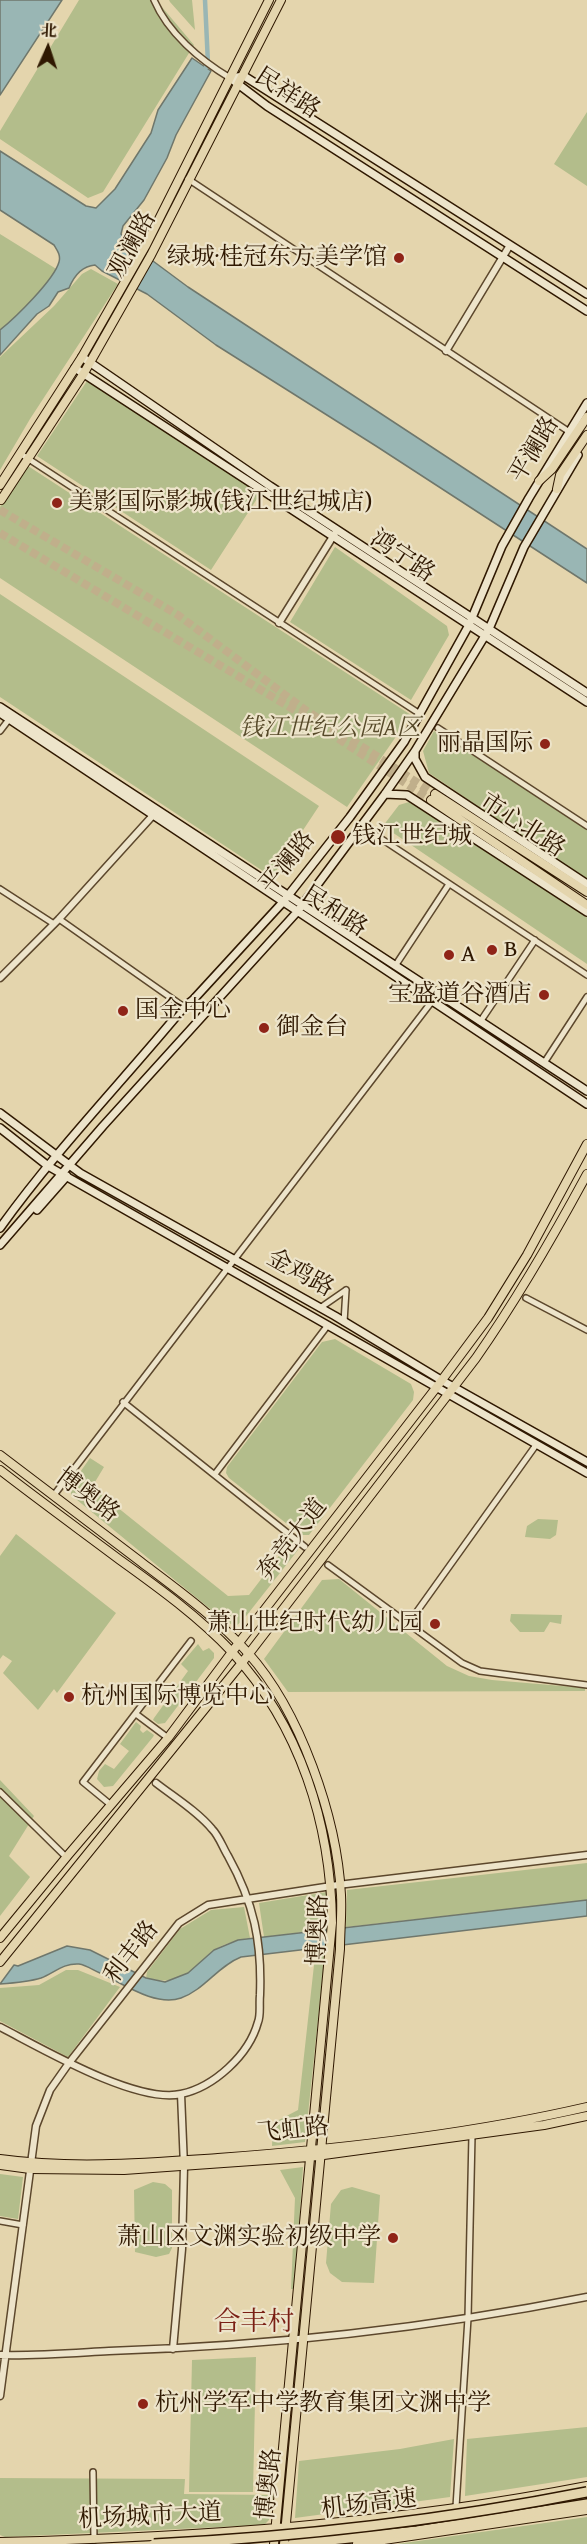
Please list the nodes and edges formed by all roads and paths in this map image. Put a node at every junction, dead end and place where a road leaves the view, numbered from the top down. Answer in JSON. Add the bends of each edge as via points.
{"nodes":[{"id":1,"x":154,"y":0,"type":"edge"},
{"id":2,"x":269,"y":0,"type":"edge"},
{"id":3,"x":281,"y":0,"type":"edge"},
{"id":4,"x":244,"y":76,"type":"junction"},
{"id":5,"x":230,"y":78,"type":"junction"},
{"id":6,"x":237,"y":85,"type":"junction"},
{"id":7,"x":182,"y":174,"type":"junction"},
{"id":8,"x":191,"y":180,"type":"junction"},
{"id":9,"x":510,"y":245,"type":"junction"},
{"id":10,"x":504,"y":258,"type":"junction"},
{"id":11,"x":587,"y":294,"type":"edge"},
{"id":12,"x":587,"y":311,"type":"edge"},
{"id":13,"x":446,"y":351,"type":"junction"},
{"id":14,"x":81,"y":357,"type":"junction"},
{"id":15,"x":88,"y":364,"type":"junction"},
{"id":16,"x":75,"y":368,"type":"junction"},
{"id":17,"x":84,"y":374,"type":"junction"},
{"id":18,"x":587,"y":403,"type":"edge"},
{"id":19,"x":587,"y":417,"type":"edge"},
{"id":20,"x":568,"y":431,"type":"junction"},
{"id":21,"x":587,"y":440,"type":"edge"},
{"id":22,"x":25,"y":457,"type":"junction"},
{"id":23,"x":538,"y":481,"type":"junction"},
{"id":24,"x":0,"y":485,"type":"edge"},
{"id":25,"x":557,"y":489,"type":"joint"},
{"id":26,"x":1,"y":500,"type":"edge"},
{"id":27,"x":335,"y":533,"type":"junction"},
{"id":28,"x":472,"y":616,"type":"junction"},
{"id":29,"x":279,"y":623,"type":"junction"},
{"id":30,"x":469,"y":625,"type":"junction"},
{"id":31,"x":487,"y":632,"type":"junction"},
{"id":32,"x":587,"y":693,"type":"edge"},
{"id":33,"x":587,"y":702,"type":"edge"},
{"id":34,"x":0,"y":707,"type":"edge"},
{"id":35,"x":0,"y":713,"type":"edge"},
{"id":36,"x":420,"y":714,"type":"junction"},
{"id":37,"x":10,"y":717,"type":"junction"},
{"id":38,"x":438,"y":728,"type":"dead end"},
{"id":39,"x":0,"y":731,"type":"edge"},
{"id":40,"x":415,"y":751,"type":"junction"},
{"id":41,"x":385,"y":794,"type":"junction"},
{"id":42,"x":156,"y":813,"type":"junction"},
{"id":43,"x":362,"y":826,"type":"junction"},
{"id":44,"x":587,"y":826,"type":"edge"},
{"id":45,"x":449,"y":884,"type":"junction"},
{"id":46,"x":587,"y":884,"type":"edge"},
{"id":47,"x":0,"y":889,"type":"edge"},
{"id":48,"x":587,"y":892,"type":"edge"},
{"id":49,"x":285,"y":899,"type":"junction"},
{"id":50,"x":302,"y":905,"type":"junction"},
{"id":51,"x":587,"y":905,"type":"edge"},
{"id":52,"x":297,"y":912,"type":"junction"},
{"id":53,"x":587,"y":912,"type":"edge"},
{"id":54,"x":59,"y":918,"type":"junction"},
{"id":55,"x":54,"y":924,"type":"junction"},
{"id":56,"x":535,"y":940,"type":"junction"},
{"id":57,"x":395,"y":966,"type":"junction"},
{"id":58,"x":587,"y":975,"type":"edge"},
{"id":59,"x":0,"y":978,"type":"edge"},
{"id":60,"x":438,"y":994,"type":"junction"},
{"id":61,"x":587,"y":997,"type":"edge"},
{"id":62,"x":431,"y":1002,"type":"junction"},
{"id":63,"x":184,"y":1007,"type":"junction"},
{"id":64,"x":480,"y":1022,"type":"junction"},
{"id":65,"x":543,"y":1063,"type":"junction"},
{"id":66,"x":587,"y":1091,"type":"edge"},
{"id":67,"x":587,"y":1104,"type":"edge"},
{"id":68,"x":0,"y":1113,"type":"edge"},
{"id":69,"x":0,"y":1128,"type":"edge"},
{"id":70,"x":587,"y":1144,"type":"edge"},
{"id":71,"x":57,"y":1155,"type":"junction"},
{"id":72,"x":48,"y":1166,"type":"junction"},
{"id":73,"x":70,"y":1166,"type":"junction"},
{"id":74,"x":587,"y":1174,"type":"edge"},
{"id":75,"x":64,"y":1175,"type":"junction"},
{"id":76,"x":0,"y":1228,"type":"edge"},
{"id":77,"x":0,"y":1245,"type":"edge"},
{"id":78,"x":0,"y":1252,"type":"edge"},
{"id":79,"x":234,"y":1259,"type":"junction"},
{"id":80,"x":227,"y":1268,"type":"junction"},
{"id":81,"x":526,"y":1298,"type":"dead end"},
{"id":82,"x":320,"y":1308,"type":"junction"},
{"id":83,"x":344,"y":1322,"type":"junction"},
{"id":84,"x":328,"y":1325,"type":"junction"},
{"id":85,"x":587,"y":1330,"type":"edge"},
{"id":86,"x":441,"y":1380,"type":"junction"},
{"id":87,"x":454,"y":1387,"type":"junction"},
{"id":88,"x":436,"y":1388,"type":"junction"},
{"id":89,"x":448,"y":1395,"type":"junction"},
{"id":90,"x":123,"y":1402,"type":"junction"},
{"id":91,"x":536,"y":1445,"type":"junction"},
{"id":92,"x":0,"y":1455,"type":"edge"},
{"id":93,"x":587,"y":1462,"type":"edge"},
{"id":94,"x":0,"y":1470,"type":"edge"},
{"id":95,"x":587,"y":1473,"type":"edge"},
{"id":96,"x":215,"y":1474,"type":"junction"},
{"id":97,"x":54,"y":1495,"type":"junction"},
{"id":98,"x":305,"y":1547,"type":"dead end"},
{"id":99,"x":328,"y":1565,"type":"dead end"},
{"id":100,"x":408,"y":1624,"type":"junction"},
{"id":101,"x":191,"y":1641,"type":"dead end"},
{"id":102,"x":238,"y":1644,"type":"junction"},
{"id":103,"x":232,"y":1653,"type":"junction"},
{"id":104,"x":249,"y":1654,"type":"junction"},
{"id":105,"x":241,"y":1664,"type":"junction"},
{"id":106,"x":587,"y":1685,"type":"edge"},
{"id":107,"x":136,"y":1714,"type":"junction"},
{"id":108,"x":168,"y":1738,"type":"junction"},
{"id":109,"x":156,"y":1783,"type":"dead end"},
{"id":110,"x":0,"y":1792,"type":"edge"},
{"id":111,"x":111,"y":1805,"type":"junction"},
{"id":112,"x":587,"y":1855,"type":"edge"},
{"id":113,"x":66,"y":1857,"type":"junction"},
{"id":114,"x":336,"y":1886,"type":"junction"},
{"id":115,"x":249,"y":1899,"type":"junction"},
{"id":116,"x":336,"y":1923,"type":"junction"},
{"id":117,"x":0,"y":1938,"type":"edge"},
{"id":118,"x":0,"y":1962,"type":"edge"},
{"id":119,"x":0,"y":2027,"type":"edge"},
{"id":120,"x":69,"y":2063,"type":"junction"},
{"id":121,"x":181,"y":2094,"type":"junction"},
{"id":122,"x":587,"y":2107,"type":"edge"},
{"id":123,"x":587,"y":2116,"type":"edge"},
{"id":124,"x":472,"y":2135,"type":"junction"},
{"id":125,"x":321,"y":2152,"type":"junction"},
{"id":126,"x":309,"y":2153,"type":"junction"},
{"id":127,"x":0,"y":2159,"type":"edge"},
{"id":128,"x":184,"y":2163,"type":"junction"},
{"id":129,"x":0,"y":2165,"type":"edge"},
{"id":130,"x":31,"y":2166,"type":"junction"},
{"id":131,"x":0,"y":2221,"type":"edge"},
{"id":132,"x":23,"y":2225,"type":"junction"},
{"id":133,"x":587,"y":2297,"type":"edge"},
{"id":134,"x":468,"y":2318,"type":"junction"},
{"id":135,"x":304,"y":2339,"type":"junction"},
{"id":136,"x":294,"y":2340,"type":"junction"},
{"id":137,"x":173,"y":2349,"type":"junction"},
{"id":138,"x":2,"y":2355,"type":"edge"},
{"id":139,"x":0,"y":2396,"type":"edge"},
{"id":140,"x":93,"y":2472,"type":"dead end"},
{"id":141,"x":587,"y":2487,"type":"edge"},
{"id":142,"x":587,"y":2492,"type":"edge"},
{"id":143,"x":587,"y":2504,"type":"edge"},
{"id":144,"x":456,"y":2507,"type":"junction"},
{"id":145,"x":587,"y":2510,"type":"edge"},
{"id":146,"x":286,"y":2528,"type":"junction"},
{"id":147,"x":275,"y":2529,"type":"junction"},
{"id":148,"x":94,"y":2540,"type":"junction"},
{"id":149,"x":0,"y":2542,"type":"edge"},
{"id":150,"x":154,"y":2544,"type":"edge"},
{"id":151,"x":274,"y":2544,"type":"edge"},
{"id":152,"x":284,"y":2544,"type":"edge"},
{"id":153,"x":292,"y":2544,"type":"edge"},
{"id":154,"x":357,"y":2544,"type":"edge"}],
"edges":[{"from":1,"to":5,"type":"street","via":[[194,52]]},
{"from":2,"to":5,"type":"main road","name":"观澜路"},
{"from":3,"to":4,"type":"main road","name":"观澜路"},
{"from":4,"to":5,"type":"main road","name":"民祥路"},
{"from":4,"to":6,"type":"main road","name":"观澜路"},
{"from":4,"to":9,"type":"main road","name":"民祥路"},
{"from":5,"to":6,"type":"main road","name":"民祥路"},
{"from":5,"to":7,"type":"main road","name":"观澜路"},
{"from":6,"to":8,"type":"main road","name":"观澜路"},
{"from":6,"to":10,"type":"main road","name":"民祥路"},
{"from":7,"to":8,"type":"street"},
{"from":7,"to":14,"type":"main road","name":"观澜路"},
{"from":8,"to":13,"type":"street"},
{"from":8,"to":15,"type":"main road","name":"观澜路"},
{"from":9,"to":10,"type":"street"},
{"from":9,"to":11,"type":"main road","name":"民祥路"},
{"from":10,"to":12,"type":"main road","name":"民祥路"},
{"from":10,"to":13,"type":"street"},
{"from":13,"to":20,"type":"street"},
{"from":14,"to":15,"type":"main road","name":"鸿宁路"},
{"from":14,"to":16,"type":"main road","name":"观澜路"},
{"from":15,"to":17,"type":"main road","name":"观澜路"},
{"from":15,"to":27,"type":"main road","name":"鸿宁路"},
{"from":16,"to":17,"type":"main road","name":"鸿宁路"},
{"from":16,"to":22,"type":"main road","name":"观澜路"},
{"from":17,"to":22,"type":"main road","name":"观澜路"},
{"from":17,"to":27,"type":"main road","name":"鸿宁路"},
{"from":18,"to":20,"type":"main road","name":"平澜路"},
{"from":19,"to":23,"type":"main road","via":[[552,469]]},
{"from":20,"to":23,"type":"main road","name":"平澜路"},
{"from":21,"to":25,"type":"main road","via":[[560,475]]},
{"from":22,"to":24,"type":"main road","name":"观澜路"},
{"from":22,"to":26,"type":"main road","name":"观澜路"},
{"from":22,"to":29,"type":"street"},
{"from":23,"to":28,"type":"main road","name":"平澜路","via":[[502,546]]},
{"from":25,"to":31,"type":"main road","name":"平澜路","via":[[524,547]]},
{"from":27,"to":28,"type":"main road","name":"鸿宁路"},
{"from":27,"to":29,"type":"street"},
{"from":27,"to":30,"type":"main road","name":"鸿宁路"},
{"from":28,"to":30,"type":"main road","name":"平澜路"},
{"from":28,"to":31,"type":"main road","name":"鸿宁路"},
{"from":29,"to":36,"type":"street"},
{"from":30,"to":31,"type":"main road","name":"鸿宁路"},
{"from":30,"to":36,"type":"main road","name":"平澜路"},
{"from":31,"to":32,"type":"main road","name":"鸿宁路"},
{"from":31,"to":33,"type":"main road","name":"鸿宁路"},
{"from":31,"to":40,"type":"main road","name":"平澜路"},
{"from":34,"to":37,"type":"main road","name":"民和路"},
{"from":35,"to":37,"type":"main road","name":"民和路"},
{"from":36,"to":49,"type":"main road","name":"平澜路","via":[[364,797]]},
{"from":37,"to":39,"type":"street"},
{"from":37,"to":42,"type":"main road","name":"民和路"},
{"from":38,"to":44,"type":"street"},
{"from":40,"to":41,"type":"main road","name":"平澜路"},
{"from":40,"to":46,"type":"main road","via":[[425,777]]},
{"from":41,"to":43,"type":"main road","name":"平澜路"},
{"from":41,"to":53,"type":"main road","via":[[407,795]]},
{"from":42,"to":49,"type":"main road","name":"民和路"},
{"from":42,"to":54,"type":"street"},
{"from":43,"to":45,"type":"street"},
{"from":43,"to":50,"type":"main road","name":"平澜路"},
{"from":45,"to":56,"type":"street"},
{"from":45,"to":57,"type":"street"},
{"from":47,"to":55,"type":"street"},
{"from":48,"to":51,"type":"main road","name":"市心北路","via":[[433,797]]},
{"from":49,"to":50,"type":"main road","name":"民和路"},
{"from":49,"to":52,"type":"main road","name":"民和路"},
{"from":49,"to":63,"type":"main road","name":"平澜路"},
{"from":50,"to":52,"type":"main road","name":"平澜路"},
{"from":50,"to":57,"type":"main road","name":"民和路"},
{"from":52,"to":62,"type":"main road","name":"民和路"},
{"from":52,"to":73,"type":"main road","name":"平澜路"},
{"from":54,"to":55,"type":"street"},
{"from":54,"to":63,"type":"street"},
{"from":55,"to":59,"type":"street"},
{"from":56,"to":58,"type":"street"},
{"from":56,"to":64,"type":"street"},
{"from":57,"to":60,"type":"main road","name":"民和路"},
{"from":60,"to":62,"type":"street"},
{"from":60,"to":64,"type":"main road","name":"民和路"},
{"from":61,"to":65,"type":"street"},
{"from":62,"to":67,"type":"main road","name":"民和路"},
{"from":62,"to":79,"type":"street"},
{"from":63,"to":71,"type":"main road","name":"平澜路"},
{"from":64,"to":65,"type":"main road","name":"民和路"},
{"from":65,"to":66,"type":"main road","name":"民和路"},
{"from":68,"to":71,"type":"main road","name":"金鸡路"},
{"from":69,"to":72,"type":"main road","name":"金鸡路"},
{"from":70,"to":86,"type":"main road","name":"奔竞大道","via":[[527,1255],[488,1318]]},
{"from":71,"to":72,"type":"main road","name":"平澜路"},
{"from":71,"to":73,"type":"main road","name":"金鸡路"},
{"from":72,"to":75,"type":"main road","name":"金鸡路"},
{"from":72,"to":76,"type":"main road","name":"平澜路"},
{"from":73,"to":75,"type":"main road","name":"平澜路"},
{"from":73,"to":79,"type":"main road","name":"金鸡路"},
{"from":74,"to":87,"type":"main road","name":"奔竞大道","via":[[502,1320]]},
{"from":75,"to":77,"type":"main road"},
{"from":75,"to":78,"type":"main road"},
{"from":75,"to":80,"type":"main road","name":"金鸡路"},
{"from":79,"to":80,"type":"street"},
{"from":79,"to":82,"type":"main road","name":"金鸡路"},
{"from":80,"to":84,"type":"main road","name":"金鸡路"},
{"from":80,"to":90,"type":"street"},
{"from":81,"to":85,"type":"street"},
{"from":82,"to":83,"type":"main road","name":"金鸡路"},
{"from":82,"to":83,"type":"street","via":[[346,1290]]},
{"from":83,"to":86,"type":"main road","name":"金鸡路"},
{"from":84,"to":88,"type":"main road","name":"金鸡路"},
{"from":84,"to":96,"type":"street"},
{"from":86,"to":87,"type":"main road","name":"金鸡路"},
{"from":86,"to":88,"type":"main road","name":"奔竞大道"},
{"from":87,"to":89,"type":"main road","name":"奔竞大道"},
{"from":87,"to":93,"type":"main road","name":"金鸡路"},
{"from":88,"to":89,"type":"main road","name":"金鸡路"},
{"from":88,"to":102,"type":"main road","name":"奔竞大道"},
{"from":89,"to":91,"type":"main road","name":"金鸡路"},
{"from":89,"to":104,"type":"main road","name":"奔竞大道"},
{"from":90,"to":96,"type":"street"},
{"from":90,"to":97,"type":"street"},
{"from":91,"to":95,"type":"main road","name":"金鸡路"},
{"from":91,"to":100,"type":"street"},
{"from":92,"to":97,"type":"main road","name":"博奥路"},
{"from":94,"to":103,"type":"main road","name":"博奥路","via":[[156,1586]]},
{"from":96,"to":98,"type":"street"},
{"from":97,"to":102,"type":"main road","name":"博奥路","via":[[176,1589]]},
{"from":99,"to":100,"type":"street"},
{"from":100,"to":106,"type":"street","via":[[462,1663],[480,1671]]},
{"from":101,"to":107,"type":"street"},
{"from":102,"to":103,"type":"main road","name":"奔竞大道"},
{"from":102,"to":104,"type":"main road","name":"博奥路"},
{"from":103,"to":105,"type":"main road","name":"博奥路"},
{"from":103,"to":108,"type":"main road","name":"奔竞大道"},
{"from":104,"to":105,"type":"main road","name":"奔竞大道"},
{"from":104,"to":114,"type":"main road","name":"博奥路","via":[[283,1705],[314,1769],[326,1810]]},
{"from":105,"to":114,"type":"main road","name":"博奥路","via":[[278,1716],[305,1769]]},
{"from":105,"to":118,"type":"main road","name":"奔竞大道"},
{"from":107,"to":108,"type":"street"},
{"from":107,"to":111,"type":"street","via":[[83,1782]]},
{"from":108,"to":111,"type":"main road","name":"奔竞大道"},
{"from":109,"to":115,"type":"street","via":[[213,1829]]},
{"from":110,"to":113,"type":"street"},
{"from":111,"to":113,"type":"main road","name":"奔竞大道"},
{"from":112,"to":114,"type":"street","name":"利丰路"},
{"from":113,"to":117,"type":"main road","name":"奔竞大道"},
{"from":114,"to":115,"type":"street","name":"利丰路"},
{"from":114,"to":116,"type":"main road","name":"博奥路"},
{"from":115,"to":120,"type":"street","name":"利丰路","via":[[208,1905],[178,1923]]},
{"from":115,"to":121,"type":"street","via":[[261,1960],[259,2022],[234,2063],[209,2082]]},
{"from":116,"to":125,"type":"main road","name":"博奥路","via":[[340,1949]]},
{"from":116,"to":126,"type":"main road","name":"博奥路"},
{"from":119,"to":120,"type":"street"},
{"from":120,"to":121,"type":"street","via":[[154,2093]]},
{"from":120,"to":130,"type":"street","name":"利丰路","via":[[50,2090],[36,2126]]},
{"from":121,"to":128,"type":"street"},
{"from":122,"to":125,"type":"main road","name":"飞虹路"},
{"from":123,"to":124,"type":"main road","name":"飞虹路"},
{"from":124,"to":125,"type":"main road","name":"飞虹路"},
{"from":124,"to":134,"type":"street"},
{"from":125,"to":126,"type":"main road","name":"飞虹路"},
{"from":125,"to":135,"type":"main road","name":"博奥路"},
{"from":126,"to":128,"type":"main road","name":"飞虹路"},
{"from":126,"to":136,"type":"main road","name":"博奥路"},
{"from":127,"to":130,"type":"main road","name":"飞虹路"},
{"from":128,"to":130,"type":"main road","name":"飞虹路","via":[[124,2170]]},
{"from":128,"to":137,"type":"street","via":[[182,2249]]},
{"from":129,"to":130,"type":"main road","name":"飞虹路"},
{"from":130,"to":132,"type":"street","name":"利丰路"},
{"from":131,"to":132,"type":"street"},
{"from":132,"to":138,"type":"street","name":"利丰路"},
{"from":133,"to":134,"type":"street"},
{"from":134,"to":135,"type":"street"},
{"from":134,"to":144,"type":"street"},
{"from":135,"to":136,"type":"street"},
{"from":135,"to":146,"type":"main road","name":"博奥路"},
{"from":136,"to":137,"type":"street"},
{"from":136,"to":147,"type":"main road","name":"博奥路"},
{"from":137,"to":138,"type":"street"},
{"from":138,"to":139,"type":"street","name":"利丰路"},
{"from":140,"to":148,"type":"street"},
{"from":141,"to":144,"type":"main road","name":"机场城市大道"},
{"from":142,"to":150,"type":"highway","name":"机场高速","bridge":true,"via":[[415,2520]]},
{"from":143,"to":153,"type":"highway","name":"机场高速","via":[[417,2531]]},
{"from":144,"to":146,"type":"main road","name":"机场城市大道"},
{"from":145,"to":154,"type":"main road"},
{"from":146,"to":147,"type":"main road","name":"机场城市大道"},
{"from":146,"to":152,"type":"main road","name":"博奥路"},
{"from":147,"to":148,"type":"main road","name":"机场城市大道"},
{"from":147,"to":151,"type":"main road","name":"博奥路"},
{"from":148,"to":149,"type":"main road","name":"机场城市大道"}]}
